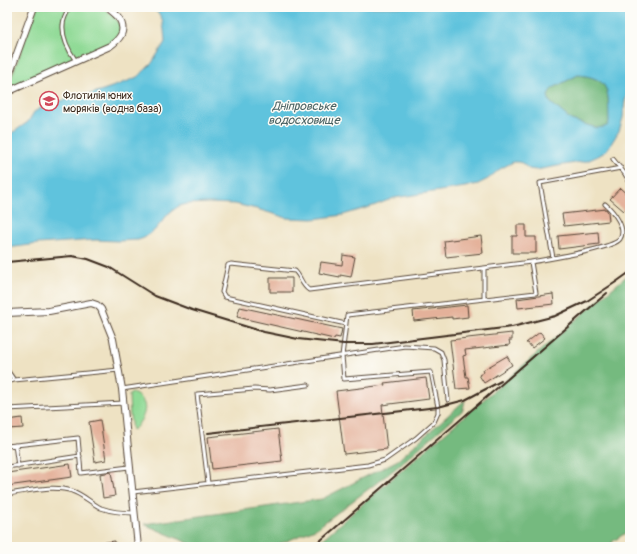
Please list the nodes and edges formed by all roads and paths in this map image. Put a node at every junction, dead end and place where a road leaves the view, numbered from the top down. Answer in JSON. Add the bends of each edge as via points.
{"nodes":[{"id":1,"x":34,"y":7,"type":"edge"},
{"id":2,"x":70,"y":7,"type":"edge"},
{"id":3,"x":107,"y":7,"type":"edge"},
{"id":4,"x":76,"y":62,"type":"junction"},
{"id":5,"x":7,"y":80,"type":"edge"},
{"id":6,"x":7,"y":92,"type":"edge"},
{"id":7,"x":613,"y":159,"type":"dead end"},
{"id":8,"x":621,"y":168,"type":"junction"},
{"id":9,"x":630,"y":183,"type":"edge"},
{"id":10,"x":605,"y":204,"type":"dead end"},
{"id":11,"x":553,"y":258,"type":"junction"},
{"id":12,"x":531,"y":262,"type":"junction"},
{"id":13,"x":484,"y":268,"type":"junction"},
{"id":14,"x":484,"y":299,"type":"junction"},
{"id":15,"x":7,"y":313,"type":"edge"},
{"id":16,"x":346,"y":324,"type":"junction"},
{"id":17,"x":342,"y":356,"type":"junction"},
{"id":18,"x":7,"y":370,"type":"edge"},
{"id":19,"x":119,"y":370,"type":"junction"},
{"id":20,"x":14,"y":380,"type":"junction"},
{"id":21,"x":7,"y":382,"type":"edge"},
{"id":22,"x":308,"y":385,"type":"dead end"},
{"id":23,"x":122,"y":389,"type":"junction"},
{"id":24,"x":448,"y":400,"type":"dead end"},
{"id":25,"x":124,"y":404,"type":"junction"},
{"id":26,"x":7,"y":409,"type":"edge"},
{"id":27,"x":15,"y":445,"type":"junction"},
{"id":28,"x":7,"y":446,"type":"edge"},
{"id":29,"x":80,"y":456,"type":"junction"},
{"id":30,"x":18,"y":466,"type":"junction"},
{"id":31,"x":130,"y":467,"type":"junction"},
{"id":32,"x":7,"y":468,"type":"edge"},
{"id":33,"x":208,"y":483,"type":"junction"},
{"id":34,"x":133,"y":492,"type":"junction"},
{"id":35,"x":7,"y":494,"type":"edge"},
{"id":36,"x":135,"y":513,"type":"junction"},
{"id":37,"x":138,"y":547,"type":"edge"}],
"edges":[{"from":1,"to":5,"type":"street"},
{"from":2,"to":4,"type":"lane","via":[[63,25],[64,35]]},
{"from":3,"to":4,"type":"street","via":[[119,18],[123,28],[118,41]]},
{"from":4,"to":6,"type":"street"},
{"from":7,"to":8,"type":"lane"},
{"from":8,"to":9,"type":"lane"},
{"from":8,"to":11,"type":"lane","via":[[540,183]]},
{"from":10,"to":11,"type":"lane","via":[[619,221],[622,234],[619,239],[614,244]]},
{"from":11,"to":12,"type":"lane"},
{"from":12,"to":13,"type":"lane"},
{"from":12,"to":14,"type":"lane","via":[[536,292]]},
{"from":13,"to":14,"type":"lane"},
{"from":13,"to":16,"type":"lane","via":[[309,290],[295,271],[228,265],[222,292],[225,297]]},
{"from":14,"to":16,"type":"lane","via":[[347,315]]},
{"from":15,"to":19,"type":"street","via":[[49,311],[91,303],[97,305],[113,339]]},
{"from":16,"to":17,"type":"lane"},
{"from":17,"to":23,"type":"lane"},
{"from":17,"to":24,"type":"lane","via":[[405,346],[434,348],[441,352],[444,360]]},
{"from":17,"to":33,"type":"lane","via":[[344,379],[431,372],[438,407],[434,422],[385,460],[368,465]]},
{"from":18,"to":20,"type":"lane"},
{"from":19,"to":20,"type":"lane"},
{"from":19,"to":23,"type":"street"},
{"from":20,"to":21,"type":"lane"},
{"from":22,"to":33,"type":"lane","via":[[197,394]]},
{"from":23,"to":25,"type":"street"},
{"from":25,"to":26,"type":"lane"},
{"from":25,"to":31,"type":"street"},
{"from":27,"to":28,"type":"lane"},
{"from":27,"to":29,"type":"lane","via":[[78,438]]},
{"from":27,"to":30,"type":"lane"},
{"from":29,"to":30,"type":"lane"},
{"from":29,"to":31,"type":"lane","via":[[81,473]]},
{"from":30,"to":32,"type":"lane"},
{"from":31,"to":34,"type":"street"},
{"from":33,"to":34,"type":"lane"},
{"from":34,"to":36,"type":"street"},
{"from":35,"to":36,"type":"lane","via":[[62,488],[73,491],[102,508]]},
{"from":36,"to":37,"type":"street"}]}
